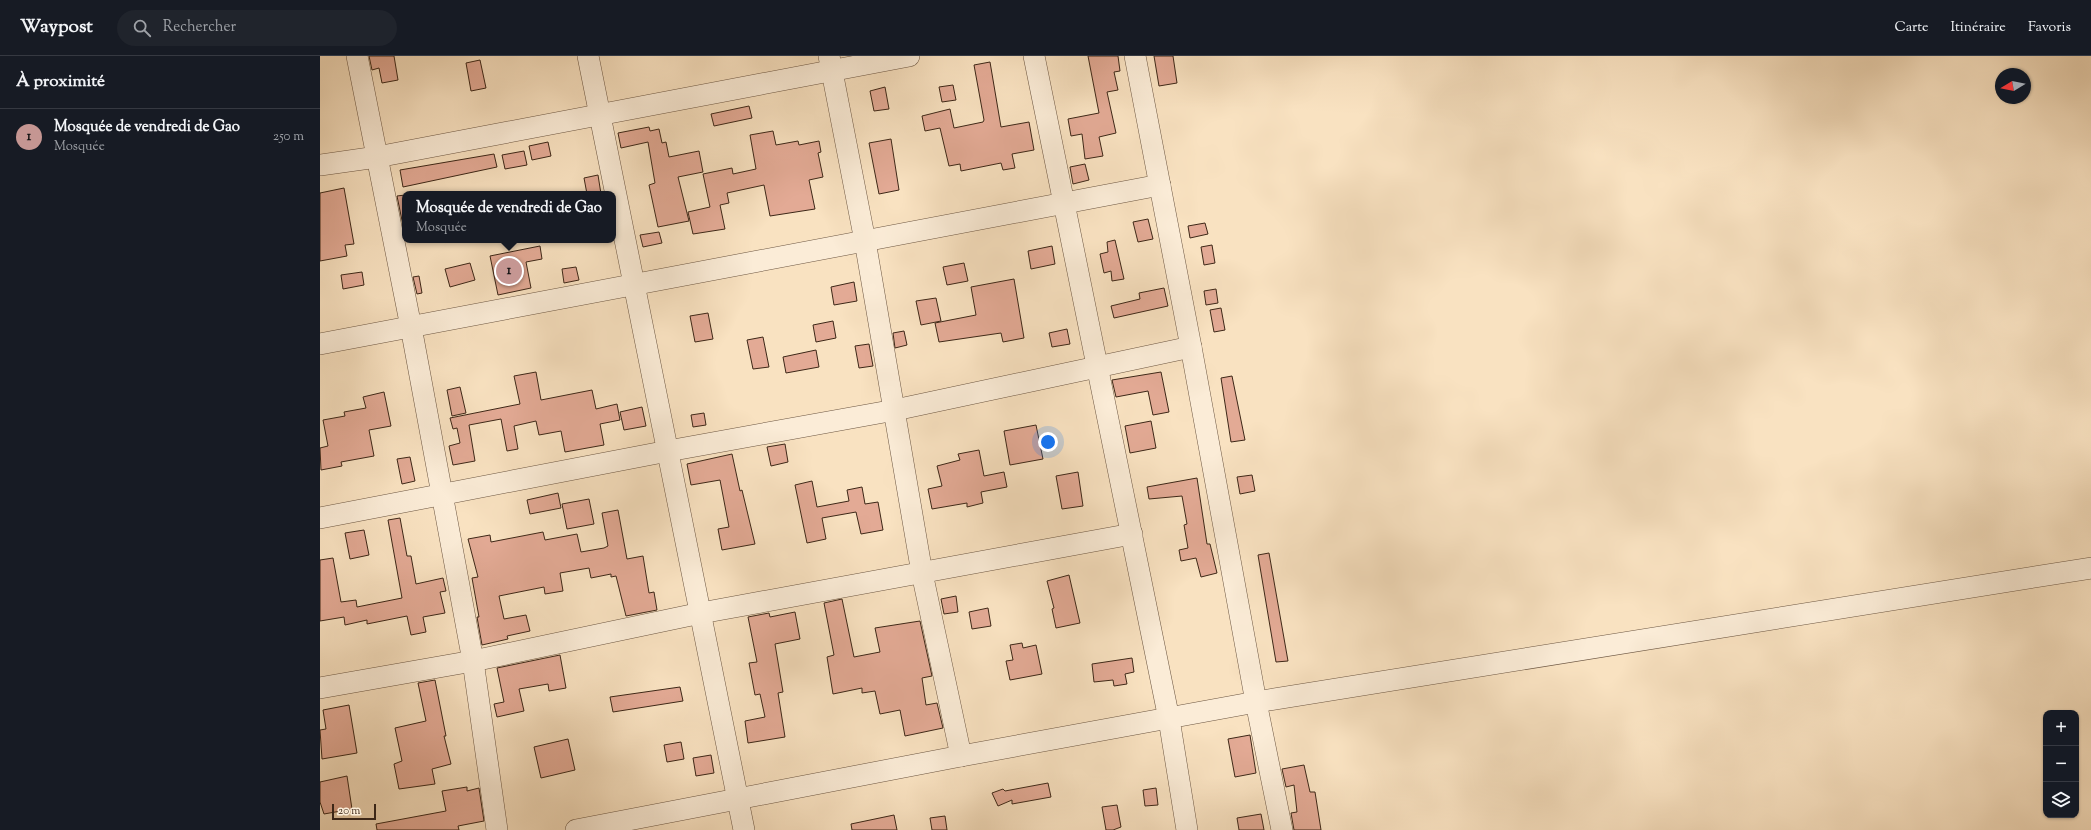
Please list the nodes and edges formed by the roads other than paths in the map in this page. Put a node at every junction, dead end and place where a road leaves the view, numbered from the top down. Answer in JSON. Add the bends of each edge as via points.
{"nodes":[{"id":1,"x":357,"y":56,"type":"edge"},
{"id":2,"x":588,"y":56,"type":"edge"},
{"id":3,"x":909,"y":56,"type":"edge"},
{"id":4,"x":1034,"y":56,"type":"edge"},
{"id":5,"x":1135,"y":56,"type":"edge"},
{"id":6,"x":831,"y":63,"type":"edge"},
{"id":7,"x":600,"y":114,"type":"junction"},
{"id":8,"x":376,"y":157,"type":"junction"},
{"id":9,"x":320,"y":165,"type":"edge"},
{"id":10,"x":1160,"y":185,"type":"junction"},
{"id":11,"x":616,"y":191,"type":"edge"},
{"id":12,"x":616,"y":192,"type":"edge"},
{"id":13,"x":1064,"y":203,"type":"junction"},
{"id":14,"x":865,"y":241,"type":"junction"},
{"id":15,"x":635,"y":284,"type":"junction"},
{"id":16,"x":411,"y":327,"type":"junction"},
{"id":17,"x":320,"y":344,"type":"edge"},
{"id":18,"x":1191,"y":347,"type":"junction"},
{"id":19,"x":1098,"y":367,"type":"junction"},
{"id":20,"x":895,"y":410,"type":"junction"},
{"id":21,"x":668,"y":451,"type":"junction"},
{"id":22,"x":442,"y":496,"type":"junction"},
{"id":23,"x":320,"y":518,"type":"edge"},
{"id":24,"x":1132,"y":534,"type":"junction"},
{"id":25,"x":2091,"y":568,"type":"edge"},
{"id":26,"x":922,"y":573,"type":"junction"},
{"id":27,"x":702,"y":613,"type":"junction"},
{"id":28,"x":473,"y":661,"type":"junction"},
{"id":29,"x":320,"y":688,"type":"edge"},
{"id":30,"x":1256,"y":702,"type":"junction"},
{"id":31,"x":1169,"y":719,"type":"junction"},
{"id":32,"x":961,"y":756,"type":"junction"},
{"id":33,"x":738,"y":800,"type":"junction"},
{"id":34,"x":497,"y":830,"type":"edge"},
{"id":35,"x":576,"y":830,"type":"edge"},
{"id":36,"x":744,"y":830,"type":"edge"},
{"id":37,"x":1187,"y":830,"type":"edge"},
{"id":38,"x":1282,"y":830,"type":"edge"}],
"edges":[{"from":1,"to":8,"type":"street"},
{"from":2,"to":7,"type":"street"},
{"from":3,"to":6,"type":"street"},
{"from":4,"to":13,"type":"street"},
{"from":5,"to":10,"type":"street"},
{"from":6,"to":7,"type":"street"},
{"from":6,"to":14,"type":"street"},
{"from":7,"to":8,"type":"street"},
{"from":7,"to":11,"type":"street"},
{"from":8,"to":9,"type":"street"},
{"from":8,"to":16,"type":"street"},
{"from":10,"to":13,"type":"street"},
{"from":10,"to":18,"type":"street"},
{"from":12,"to":15,"type":"street"},
{"from":13,"to":14,"type":"street"},
{"from":13,"to":19,"type":"street"},
{"from":14,"to":15,"type":"street"},
{"from":14,"to":20,"type":"street"},
{"from":15,"to":16,"type":"street"},
{"from":15,"to":21,"type":"street"},
{"from":16,"to":17,"type":"street"},
{"from":16,"to":22,"type":"street"},
{"from":18,"to":19,"type":"street"},
{"from":18,"to":30,"type":"street"},
{"from":19,"to":20,"type":"street"},
{"from":19,"to":24,"type":"street"},
{"from":20,"to":21,"type":"street"},
{"from":20,"to":26,"type":"street"},
{"from":21,"to":22,"type":"street"},
{"from":21,"to":27,"type":"street"},
{"from":22,"to":23,"type":"street"},
{"from":22,"to":28,"type":"street"},
{"from":24,"to":26,"type":"street"},
{"from":24,"to":31,"type":"street"},
{"from":25,"to":30,"type":"street"},
{"from":26,"to":27,"type":"street"},
{"from":26,"to":32,"type":"street"},
{"from":27,"to":28,"type":"street"},
{"from":27,"to":33,"type":"street"},
{"from":28,"to":29,"type":"street"},
{"from":28,"to":34,"type":"street"},
{"from":30,"to":31,"type":"street"},
{"from":30,"to":38,"type":"street"},
{"from":31,"to":32,"type":"street"},
{"from":31,"to":37,"type":"street"},
{"from":32,"to":33,"type":"street"},
{"from":33,"to":35,"type":"street"},
{"from":33,"to":36,"type":"street"}]}
